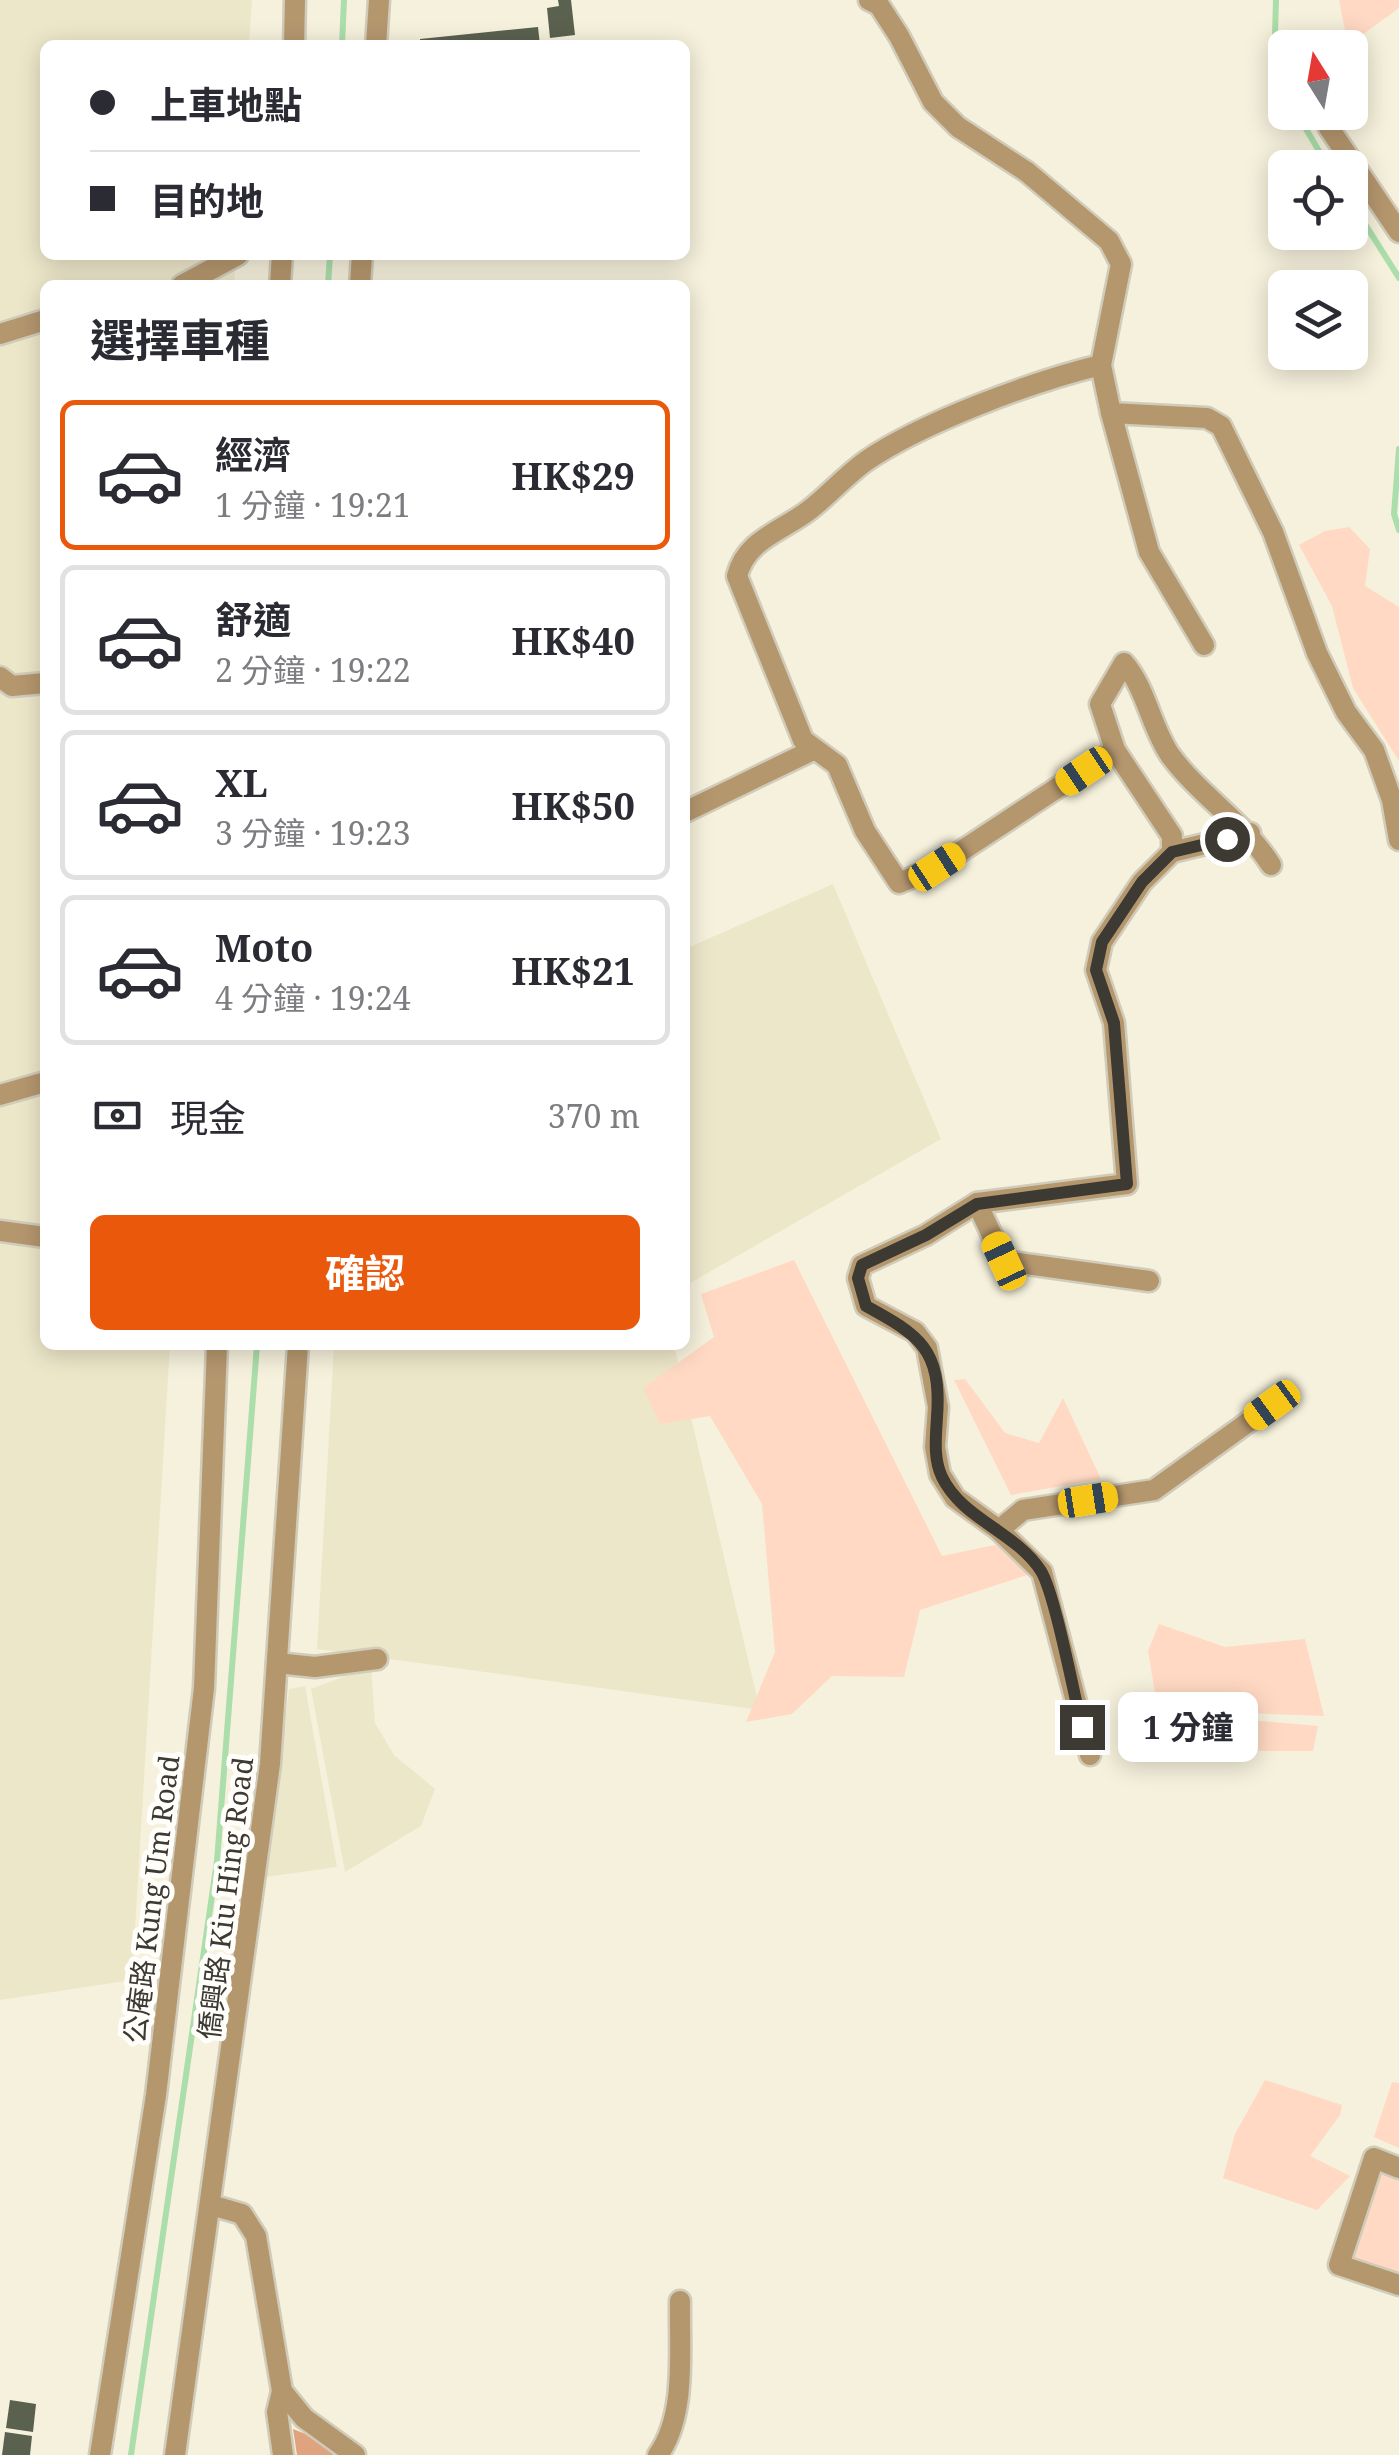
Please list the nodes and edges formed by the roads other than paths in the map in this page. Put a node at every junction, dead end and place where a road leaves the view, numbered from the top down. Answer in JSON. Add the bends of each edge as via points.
{"nodes":[{"id":1,"x":296,"y":0,"type":"edge"},
{"id":2,"x":380,"y":0,"type":"edge"},
{"id":3,"x":869,"y":0,"type":"edge"},
{"id":4,"x":294,"y":40,"type":"edge"},
{"id":5,"x":376,"y":40,"type":"edge"},
{"id":6,"x":1333,"y":130,"type":"edge"},
{"id":7,"x":1399,"y":232,"type":"edge"},
{"id":8,"x":229,"y":260,"type":"edge"},
{"id":9,"x":191,"y":280,"type":"edge"},
{"id":10,"x":40,"y":322,"type":"edge"},
{"id":11,"x":0,"y":334,"type":"edge"},
{"id":12,"x":1101,"y":365,"type":"junction"},
{"id":13,"x":1111,"y":413,"type":"junction"},
{"id":14,"x":1204,"y":645,"type":"dead end"},
{"id":15,"x":0,"y":676,"type":"edge"},
{"id":16,"x":40,"y":683,"type":"edge"},
{"id":17,"x":813,"y":750,"type":"junction"},
{"id":18,"x":1115,"y":750,"type":"junction"},
{"id":19,"x":690,"y":810,"type":"edge"},
{"id":20,"x":1250,"y":832,"type":"junction"},
{"id":21,"x":1399,"y":840,"type":"edge"},
{"id":22,"x":1172,"y":852,"type":"junction"},
{"id":23,"x":1271,"y":865,"type":"dead end"},
{"id":24,"x":40,"y":1083,"type":"edge"},
{"id":25,"x":0,"y":1094,"type":"edge"},
{"id":26,"x":977,"y":1204,"type":"junction"},
{"id":27,"x":0,"y":1231,"type":"edge"},
{"id":28,"x":40,"y":1235,"type":"edge"},
{"id":29,"x":1149,"y":1280,"type":"dead end"},
{"id":30,"x":217,"y":1350,"type":"edge"},
{"id":31,"x":298,"y":1350,"type":"edge"},
{"id":32,"x":1272,"y":1405,"type":"dead end"},
{"id":33,"x":999,"y":1530,"type":"junction"},
{"id":34,"x":377,"y":1659,"type":"dead end"},
{"id":35,"x":276,"y":1663,"type":"junction"},
{"id":36,"x":1090,"y":1755,"type":"dead end"},
{"id":37,"x":1399,"y":2168,"type":"edge"},
{"id":38,"x":211,"y":2205,"type":"junction"},
{"id":39,"x":1399,"y":2285,"type":"edge"},
{"id":40,"x":680,"y":2301,"type":"dead end"},
{"id":41,"x":282,"y":2391,"type":"junction"},
{"id":42,"x":100,"y":2455,"type":"edge"},
{"id":43,"x":175,"y":2455,"type":"edge"},
{"id":44,"x":283,"y":2455,"type":"edge"},
{"id":45,"x":355,"y":2455,"type":"edge"},
{"id":46,"x":658,"y":2455,"type":"edge"}],
"edges":[{"from":1,"to":4,"type":"street"},
{"from":2,"to":5,"type":"street"},
{"from":3,"to":12,"type":"street","via":[[888,19],[933,102],[1110,242],[1121,264]]},
{"from":6,"to":7,"type":"street"},
{"from":8,"to":9,"type":"street"},
{"from":10,"to":11,"type":"street"},
{"from":12,"to":13,"type":"street"},
{"from":12,"to":17,"type":"street","via":[[937,426],[868,461],[742,558],[737,576],[802,740]]},
{"from":13,"to":14,"type":"street","via":[[1149,552]]},
{"from":13,"to":21,"type":"street","via":[[1208,418],[1221,426],[1274,532],[1324,668],[1374,750]]},
{"from":15,"to":16,"type":"street","via":[[12,686]]},
{"from":17,"to":18,"type":"street","via":[[837,766],[865,831],[899,883],[937,867]]},
{"from":17,"to":19,"type":"street"},
{"from":18,"to":20,"type":"street","via":[[1100,704],[1124,663],[1168,752],[1222,812]]},
{"from":18,"to":22,"type":"street","via":[[1172,836]]},
{"from":20,"to":22,"type":"street"},
{"from":20,"to":23,"type":"street"},
{"from":22,"to":26,"type":"street","via":[[1142,882],[1102,942],[1096,970],[1114,1023],[1127,1184]]},
{"from":24,"to":25,"type":"street"},
{"from":26,"to":29,"type":"street","via":[[1004,1261]]},
{"from":26,"to":33,"type":"street","via":[[873,1258],[858,1278],[866,1306],[914,1332],[927,1348],[940,1474],[954,1498]]},
{"from":27,"to":28,"type":"street"},
{"from":30,"to":42,"type":"street","name":"公庵路 Kung Um Road","via":[[204,1688],[156,2096]]},
{"from":31,"to":35,"type":"street","name":"僑興路 Kiu Hing Road"},
{"from":32,"to":33,"type":"street","via":[[1154,1490],[1024,1510]]},
{"from":33,"to":36,"type":"street","via":[[1042,1572]]},
{"from":34,"to":35,"type":"street","via":[[314,1667]]},
{"from":35,"to":38,"type":"street","name":"僑興路 Kiu Hing Road","via":[[270,1764]]},
{"from":37,"to":39,"type":"street","via":[[1374,2158],[1339,2264]]},
{"from":38,"to":41,"type":"street","via":[[242,2214],[256,2236]]},
{"from":38,"to":43,"type":"street","name":"僑興路 Kiu Hing Road"},
{"from":40,"to":46,"type":"street","via":[[678,2379],[669,2439]]},
{"from":41,"to":44,"type":"street","via":[[277,2412]]},
{"from":41,"to":45,"type":"street","via":[[304,2418]]}]}
